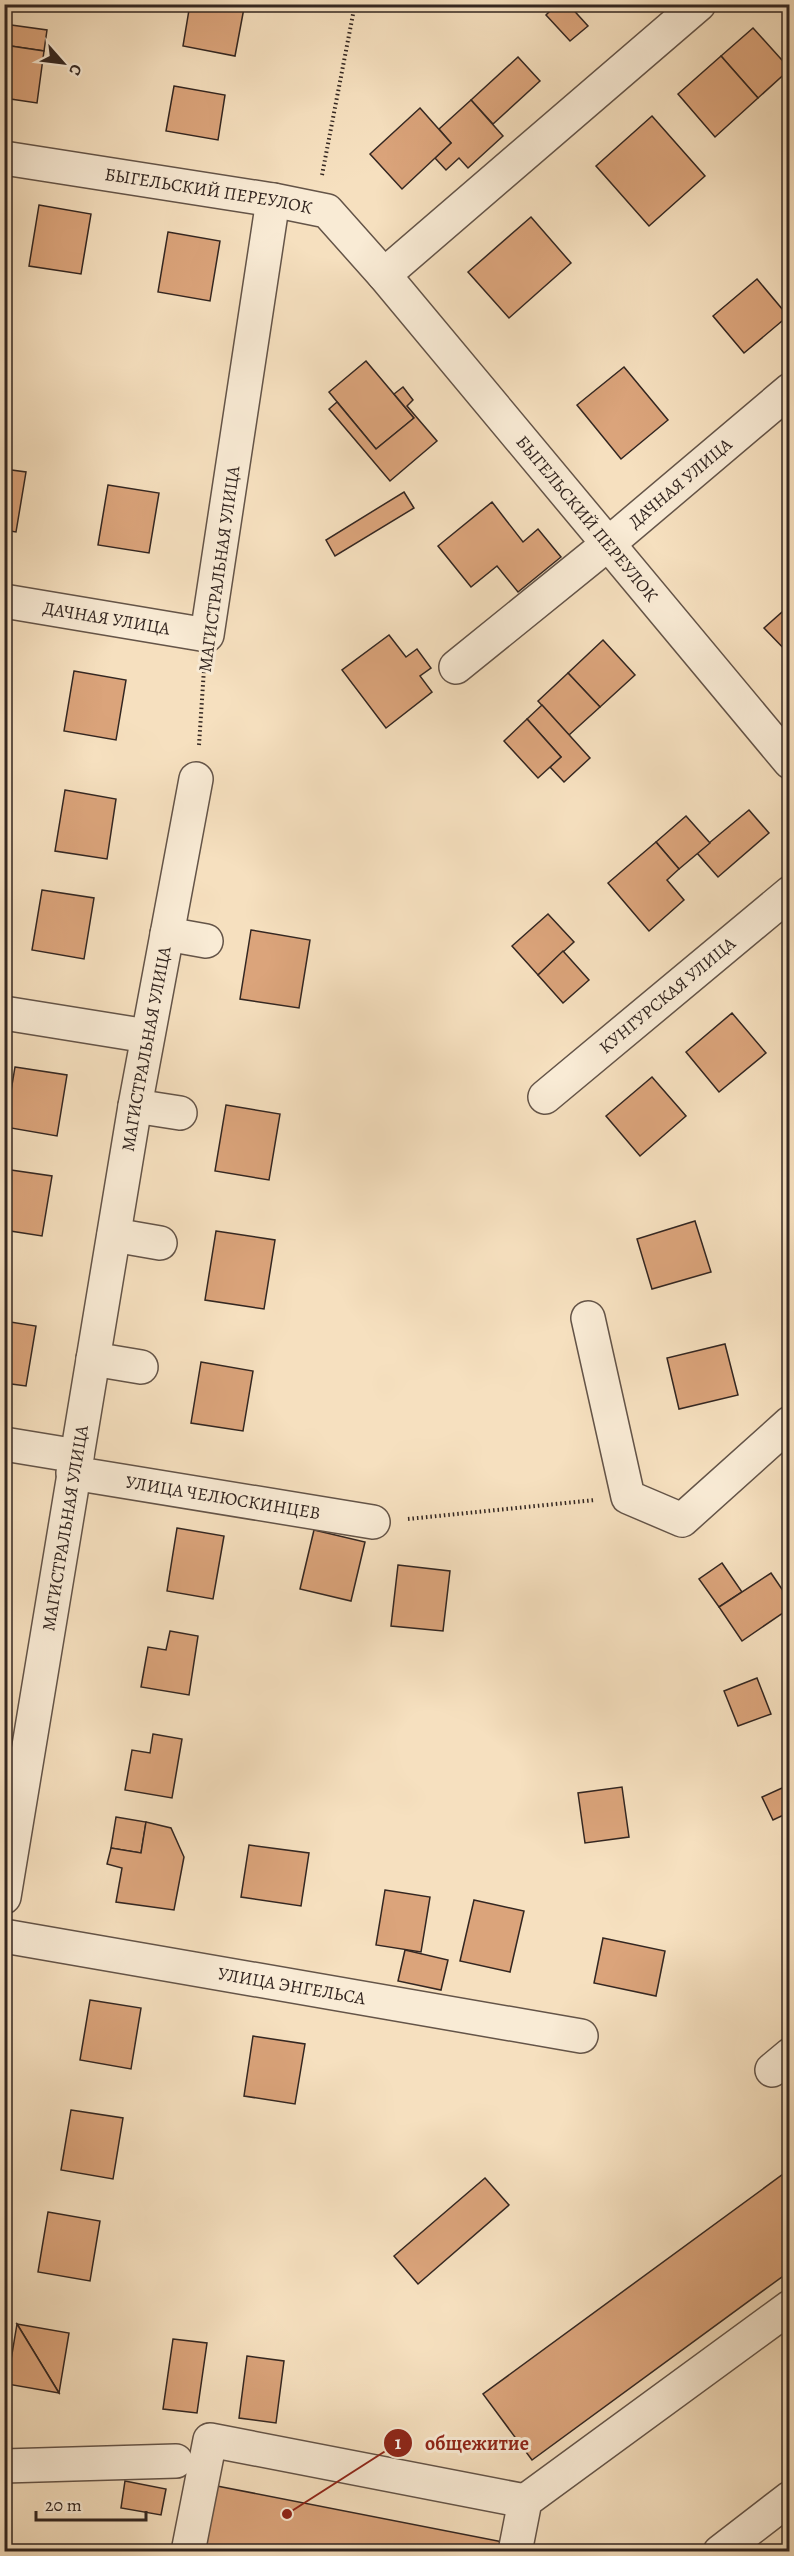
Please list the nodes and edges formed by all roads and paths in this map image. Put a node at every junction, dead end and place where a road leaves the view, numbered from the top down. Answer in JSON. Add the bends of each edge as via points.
{"nodes":[{"id":1,"x":355,"y":4,"type":"edge"},
{"id":2,"x":699,"y":4,"type":"edge"},
{"id":3,"x":4,"y":158,"type":"edge"},
{"id":4,"x":273,"y":200,"type":"junction"},
{"id":5,"x":315,"y":209,"type":"junction"},
{"id":6,"x":384,"y":275,"type":"junction"},
{"id":7,"x":789,"y":390,"type":"edge"},
{"id":8,"x":608,"y":544,"type":"junction"},
{"id":9,"x":4,"y":602,"type":"edge"},
{"id":10,"x":207,"y":635,"type":"junction"},
{"id":11,"x":456,"y":667,"type":"dead end"},
{"id":12,"x":789,"y":762,"type":"edge"},
{"id":13,"x":196,"y":778,"type":"joint"},
{"id":14,"x":789,"y":893,"type":"edge"},
{"id":15,"x":166,"y":934,"type":"junction"},
{"id":16,"x":206,"y":941,"type":"dead end"},
{"id":17,"x":4,"y":1013,"type":"edge"},
{"id":18,"x":147,"y":1036,"type":"junction"},
{"id":19,"x":544,"y":1097,"type":"dead end"},
{"id":20,"x":135,"y":1106,"type":"junction"},
{"id":21,"x":180,"y":1113,"type":"dead end"},
{"id":22,"x":114,"y":1235,"type":"junction"},
{"id":23,"x":160,"y":1243,"type":"dead end"},
{"id":24,"x":588,"y":1318,"type":"dead end"},
{"id":25,"x":93,"y":1359,"type":"junction"},
{"id":26,"x":141,"y":1367,"type":"dead end"},
{"id":27,"x":789,"y":1423,"type":"edge"},
{"id":28,"x":4,"y":1444,"type":"edge"},
{"id":29,"x":75,"y":1465,"type":"junction"},
{"id":30,"x":628,"y":1497,"type":"junction"},
{"id":31,"x":373,"y":1522,"type":"joint"},
{"id":32,"x":4,"y":1897,"type":"edge"},
{"id":33,"x":4,"y":1936,"type":"edge"},
{"id":34,"x":581,"y":2036,"type":"dead end"},
{"id":35,"x":789,"y":2307,"type":"edge"},
{"id":36,"x":176,"y":2460,"type":"dead end"},
{"id":37,"x":4,"y":2466,"type":"edge"},
{"id":38,"x":789,"y":2498,"type":"edge"},
{"id":39,"x":525,"y":2501,"type":"junction"},
{"id":40,"x":188,"y":2552,"type":"edge"},
{"id":41,"x":515,"y":2552,"type":"edge"},
{"id":42,"x":720,"y":2552,"type":"edge"}],
"edges":[{"from":1,"to":5,"type":"path"},
{"from":2,"to":6,"type":"street"},
{"from":3,"to":4,"type":"street","name":"БЫГЕЛЬСКИЙ ПЕРЕУЛОК"},
{"from":4,"to":5,"type":"street","name":"БЫГЕЛЬСКИЙ ПЕРЕУЛОК"},
{"from":4,"to":10,"type":"street","name":"МАГИСТРАЛЬНАЯ УЛИЦА"},
{"from":5,"to":6,"type":"street","name":"БЫГЕЛЬСКИЙ ПЕРЕУЛОК","via":[[327,212]]},
{"from":6,"to":8,"type":"street","name":"БЫГЕЛЬСКИЙ ПЕРЕУЛОК"},
{"from":7,"to":8,"type":"street","name":"ДАЧНАЯ УЛИЦА"},
{"from":8,"to":11,"type":"street","name":"ДАЧНАЯ УЛИЦА"},
{"from":8,"to":12,"type":"street","name":"БЫГЕЛЬСКИЙ ПЕРЕУЛОК"},
{"from":9,"to":10,"type":"street","name":"ДАЧНАЯ УЛИЦА"},
{"from":10,"to":13,"type":"path","name":"МАГИСТРАЛЬНАЯ УЛИЦА"},
{"from":13,"to":15,"type":"street","name":"МАГИСТРАЛЬНАЯ УЛИЦА"},
{"from":14,"to":19,"type":"street","name":"КУНГУРСКАЯ УЛИЦА"},
{"from":15,"to":16,"type":"street"},
{"from":15,"to":18,"type":"street","name":"МАГИСТРАЛЬНАЯ УЛИЦА"},
{"from":17,"to":18,"type":"street"},
{"from":18,"to":20,"type":"street","name":"МАГИСТРАЛЬНАЯ УЛИЦА"},
{"from":20,"to":21,"type":"street"},
{"from":20,"to":22,"type":"street","name":"МАГИСТРАЛЬНАЯ УЛИЦА"},
{"from":22,"to":23,"type":"street"},
{"from":22,"to":25,"type":"street","name":"МАГИСТРАЛЬНАЯ УЛИЦА"},
{"from":24,"to":30,"type":"street"},
{"from":25,"to":26,"type":"street"},
{"from":25,"to":29,"type":"street","name":"МАГИСТРАЛЬНАЯ УЛИЦА"},
{"from":27,"to":30,"type":"street","via":[[681,1520]]},
{"from":28,"to":29,"type":"street","name":"УЛИЦА ЧЕЛЮСКИНЦЕВ"},
{"from":29,"to":31,"type":"street","name":"УЛИЦА ЧЕЛЮСКИНЦЕВ"},
{"from":29,"to":32,"type":"street","name":"МАГИСТРАЛЬНАЯ УЛИЦА"},
{"from":30,"to":31,"type":"path"},
{"from":33,"to":34,"type":"street","name":"УЛИЦА ЭНГЕЛЬСА"},
{"from":35,"to":39,"type":"street"},
{"from":36,"to":37,"type":"street"},
{"from":38,"to":42,"type":"street"},
{"from":39,"to":40,"type":"street","via":[[210,2440]]},
{"from":39,"to":41,"type":"street"}]}
